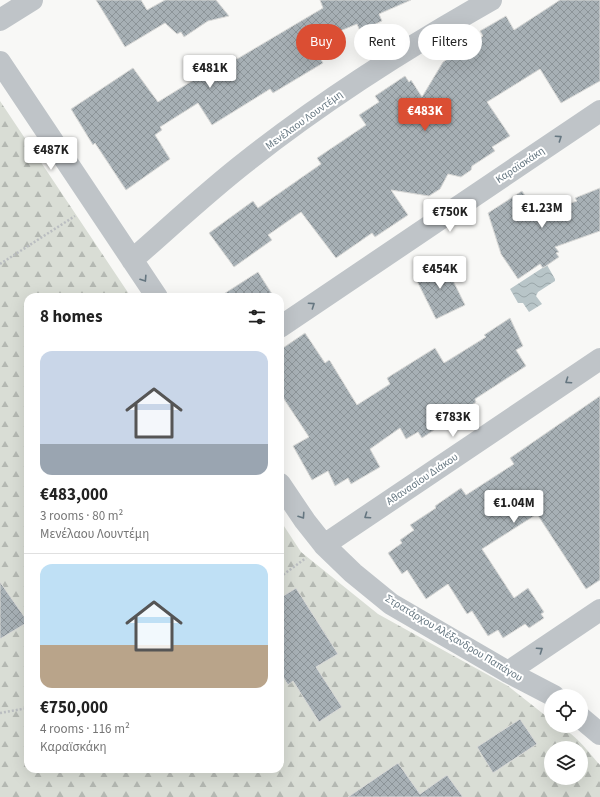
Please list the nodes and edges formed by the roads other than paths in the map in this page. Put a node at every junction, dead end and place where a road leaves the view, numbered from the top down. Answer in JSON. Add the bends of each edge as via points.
{"nodes":[{"id":1,"x":32,"y":0,"type":"edge"},
{"id":2,"x":491,"y":0,"type":"edge"},
{"id":3,"x":0,"y":20,"type":"edge"},
{"id":4,"x":0,"y":62,"type":"edge"},
{"id":5,"x":600,"y":110,"type":"edge"},
{"id":6,"x":132,"y":260,"type":"junction"},
{"id":7,"x":154,"y":293,"type":"edge"},
{"id":8,"x":284,"y":324,"type":"edge"},
{"id":9,"x":600,"y":359,"type":"edge"},
{"id":10,"x":284,"y":490,"type":"edge"},
{"id":11,"x":324,"y":545,"type":"junction"},
{"id":12,"x":600,"y":610,"type":"edge"},
{"id":13,"x":508,"y":672,"type":"junction"},
{"id":14,"x":544,"y":691,"type":"edge"},
{"id":15,"x":588,"y":724,"type":"edge"},
{"id":16,"x":600,"y":734,"type":"edge"}],
"edges":[{"from":1,"to":3,"type":"street"},
{"from":2,"to":6,"type":"street","name":"Μενέλαου Λουντέμη","via":[[422,39],[335,97],[246,162]]},
{"from":4,"to":6,"type":"street"},
{"from":8,"to":5,"type":"street","name":"Καραϊσκάκη","one_way":true},
{"from":6,"to":7,"type":"street","one_way":true},
{"from":9,"to":11,"type":"street","name":"Αθανασίου Διάκου","one_way":true},
{"from":10,"to":11,"type":"street","name":"Στρατάρχου Αλέξανδρου Παπάγου","one_way":true},
{"from":11,"to":13,"type":"street","name":"Στρατάρχου Αλέξανδρου Παπάγου","via":[[391,604]]},
{"from":13,"to":12,"type":"street","one_way":true},
{"from":13,"to":14,"type":"street","name":"Στρατάρχου Αλέξανδρου Παπάγου"},
{"from":15,"to":16,"type":"street"}]}
